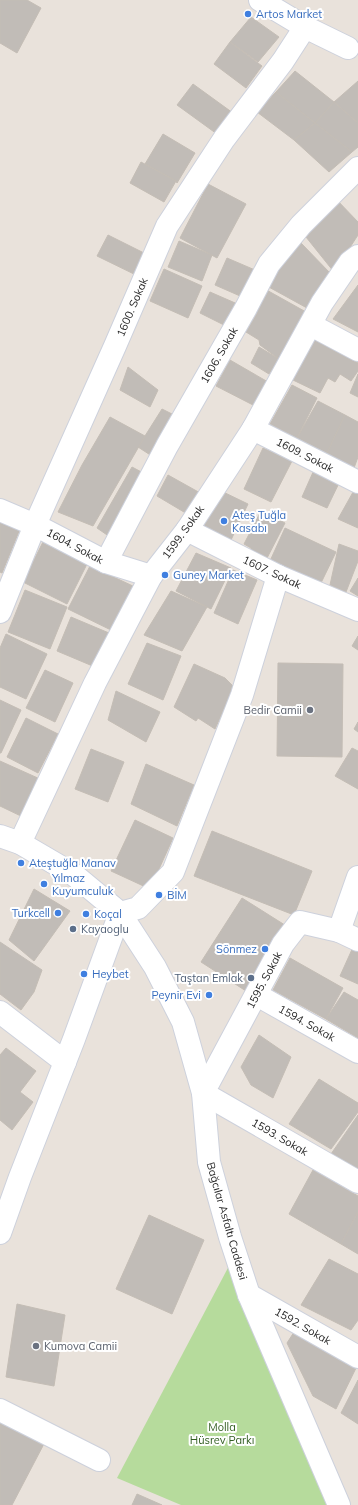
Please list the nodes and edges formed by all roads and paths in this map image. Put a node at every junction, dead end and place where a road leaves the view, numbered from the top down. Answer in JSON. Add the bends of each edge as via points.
{"nodes":[{"id":1,"x":260,"y":0,"type":"edge"},
{"id":2,"x":305,"y":27,"type":"junction"},
{"id":3,"x":348,"y":48,"type":"dead end"},
{"id":4,"x":358,"y":168,"type":"edge"},
{"id":5,"x":358,"y":256,"type":"edge"},
{"id":6,"x":311,"y":325,"type":"junction"},
{"id":7,"x":358,"y":350,"type":"edge"},
{"id":8,"x":253,"y":429,"type":"junction"},
{"id":9,"x":358,"y":482,"type":"edge"},
{"id":10,"x":0,"y":510,"type":"edge"},
{"id":11,"x":35,"y":525,"type":"junction"},
{"id":12,"x":187,"y":530,"type":"junction"},
{"id":13,"x":106,"y":562,"type":"junction"},
{"id":14,"x":151,"y":576,"type":"junction"},
{"id":15,"x":278,"y":576,"type":"junction"},
{"id":16,"x":358,"y":610,"type":"edge"},
{"id":17,"x":0,"y":612,"type":"edge"},
{"id":18,"x":10,"y":839,"type":"edge"},
{"id":19,"x":358,"y":877,"type":"edge"},
{"id":20,"x":120,"y":913,"type":"junction"},
{"id":21,"x":349,"y":935,"type":"edge"},
{"id":22,"x":257,"y":995,"type":"junction"},
{"id":23,"x":0,"y":1012,"type":"edge"},
{"id":24,"x":358,"y":1052,"type":"edge"},
{"id":25,"x":65,"y":1062,"type":"junction"},
{"id":26,"x":203,"y":1093,"type":"junction"},
{"id":27,"x":358,"y":1182,"type":"edge"},
{"id":28,"x":0,"y":1233,"type":"edge"},
{"id":29,"x":249,"y":1295,"type":"junction"},
{"id":30,"x":358,"y":1357,"type":"edge"},
{"id":31,"x":0,"y":1410,"type":"edge"},
{"id":32,"x":99,"y":1460,"type":"dead end"},
{"id":33,"x":339,"y":1505,"type":"edge"}],
"edges":[{"from":1,"to":2,"type":"street"},
{"from":2,"to":3,"type":"street"},
{"from":2,"to":11,"type":"street","name":"1600. Sokak","via":[[283,61],[224,139],[167,226]]},
{"from":4,"to":13,"type":"street","name":"1606. Sokak","via":[[301,225],[269,264],[166,446]]},
{"from":5,"to":6,"type":"street","name":"1599. Sokak","via":[[350,262],[322,303]]},
{"from":6,"to":7,"type":"street"},
{"from":6,"to":8,"type":"street","name":"1599. Sokak"},
{"from":8,"to":9,"type":"street","name":"1609. Sokak"},
{"from":8,"to":12,"type":"street","name":"1599. Sokak"},
{"from":10,"to":11,"type":"street","name":"1604. Sokak"},
{"from":11,"to":13,"type":"street","name":"1604. Sokak"},
{"from":11,"to":17,"type":"street","name":"1600. Sokak"},
{"from":12,"to":14,"type":"street","name":"1599. Sokak"},
{"from":12,"to":15,"type":"street","name":"1607. Sokak"},
{"from":13,"to":14,"type":"street","name":"1604. Sokak"},
{"from":14,"to":18,"type":"street","name":"1599. Sokak"},
{"from":15,"to":16,"type":"street","name":"1607. Sokak"},
{"from":15,"to":20,"type":"street","via":[[242,695],[173,872],[138,908]]},
{"from":18,"to":20,"type":"street","name":"Bağcılar Asfaltı Caddesi","via":[[73,874]]},
{"from":19,"to":21,"type":"street"},
{"from":20,"to":25,"type":"street"},
{"from":20,"to":26,"type":"street","name":"Bağcılar Asfaltı Caddesi","via":[[155,967],[184,1022]]},
{"from":21,"to":22,"type":"street","name":"1595. Sokak","via":[[300,922],[283,944]]},
{"from":22,"to":24,"type":"street","name":"1594. Sokak"},
{"from":22,"to":26,"type":"street","name":"1595. Sokak"},
{"from":23,"to":25,"type":"street"},
{"from":25,"to":28,"type":"street"},
{"from":26,"to":27,"type":"street","name":"1593. Sokak"},
{"from":26,"to":29,"type":"street","name":"Bağcılar Asfaltı Caddesi","via":[[209,1162]]},
{"from":29,"to":30,"type":"street","name":"1592. Sokak"},
{"from":29,"to":33,"type":"street","name":"Bağcılar Asfaltı Caddesi"},
{"from":31,"to":32,"type":"street"}]}
